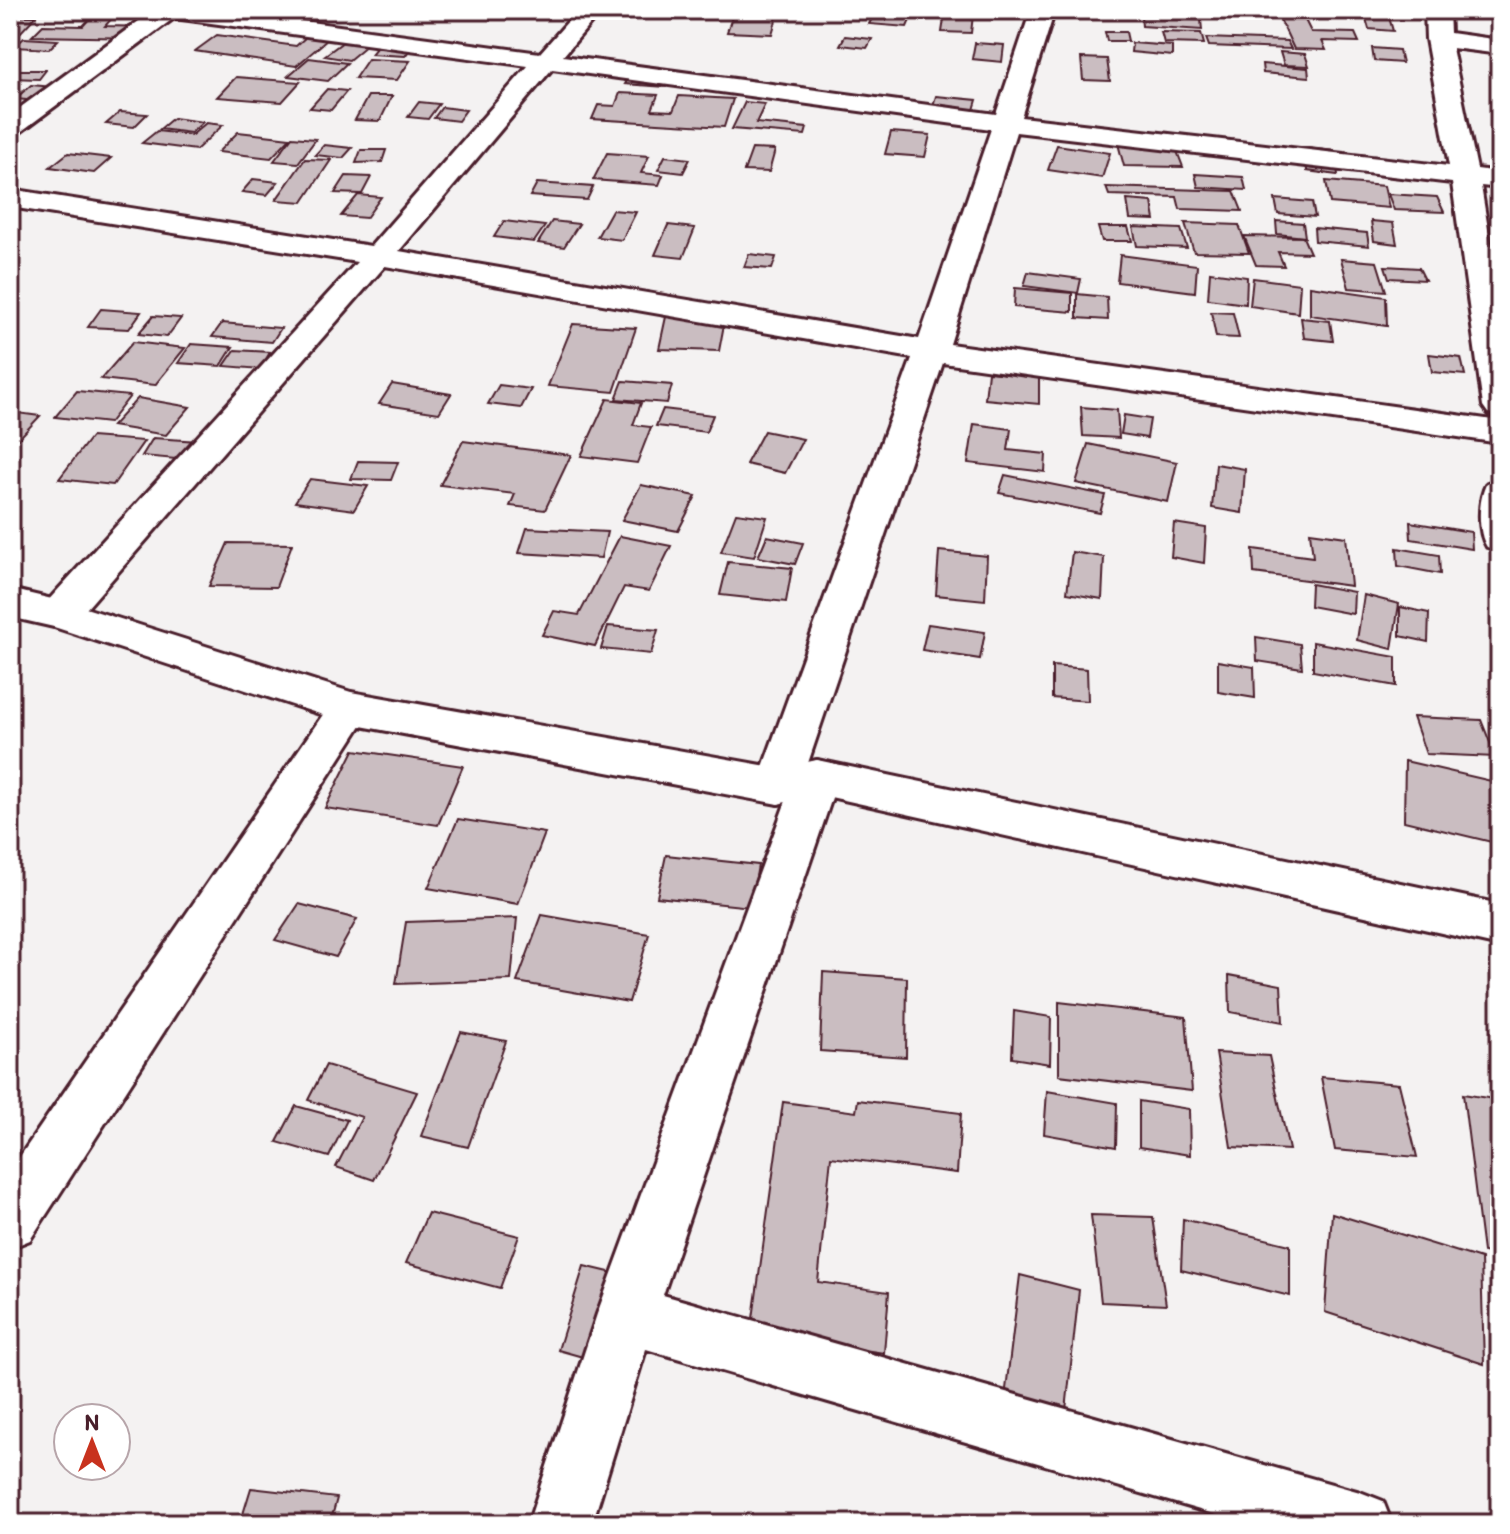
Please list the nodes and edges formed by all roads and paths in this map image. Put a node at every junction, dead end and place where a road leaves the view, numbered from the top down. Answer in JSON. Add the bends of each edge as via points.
{"nodes":[{"id":1,"x":169,"y":10,"type":"edge"},
{"id":2,"x":590,"y":10,"type":"edge"},
{"id":3,"x":1043,"y":10,"type":"edge"},
{"id":4,"x":1437,"y":10,"type":"edge"},
{"id":5,"x":1438,"y":39,"type":"junction"},
{"id":6,"x":1500,"y":47,"type":"edge"},
{"id":7,"x":548,"y":59,"type":"junction"},
{"id":8,"x":1004,"y":123,"type":"junction"},
{"id":9,"x":10,"y":127,"type":"edge"},
{"id":10,"x":1465,"y":176,"type":"junction"},
{"id":11,"x":1500,"y":180,"type":"edge"},
{"id":12,"x":10,"y":198,"type":"edge"},
{"id":13,"x":378,"y":256,"type":"junction"},
{"id":14,"x":931,"y":351,"type":"junction"},
{"id":15,"x":1500,"y":406,"type":"edge"},
{"id":16,"x":1500,"y":432,"type":"edge"},
{"id":17,"x":10,"y":603,"type":"edge"},
{"id":18,"x":59,"y":614,"type":"junction"},
{"id":19,"x":350,"y":708,"type":"junction"},
{"id":20,"x":797,"y":781,"type":"junction"},
{"id":21,"x":1500,"y":925,"type":"edge"},
{"id":22,"x":10,"y":1220,"type":"edge"},
{"id":23,"x":627,"y":1314,"type":"junction"},
{"id":24,"x":560,"y":1524,"type":"edge"},
{"id":25,"x":1360,"y":1524,"type":"edge"}],
"edges":[{"from":1,"to":7,"type":"street"},
{"from":1,"to":9,"type":"street"},
{"from":2,"to":7,"type":"street"},
{"from":3,"to":8,"type":"street"},
{"from":4,"to":5,"type":"street"},
{"from":5,"to":6,"type":"street"},
{"from":5,"to":10,"type":"street"},
{"from":7,"to":8,"type":"street"},
{"from":7,"to":13,"type":"street"},
{"from":8,"to":10,"type":"street"},
{"from":8,"to":14,"type":"street"},
{"from":10,"to":11,"type":"street"},
{"from":10,"to":15,"type":"street"},
{"from":12,"to":13,"type":"street"},
{"from":13,"to":14,"type":"street"},
{"from":13,"to":18,"type":"street"},
{"from":14,"to":16,"type":"street"},
{"from":14,"to":20,"type":"street"},
{"from":17,"to":18,"type":"street"},
{"from":18,"to":19,"type":"street"},
{"from":19,"to":20,"type":"street"},
{"from":19,"to":22,"type":"street"},
{"from":20,"to":21,"type":"street"},
{"from":20,"to":23,"type":"street"},
{"from":23,"to":24,"type":"street"},
{"from":23,"to":25,"type":"street"}]}
